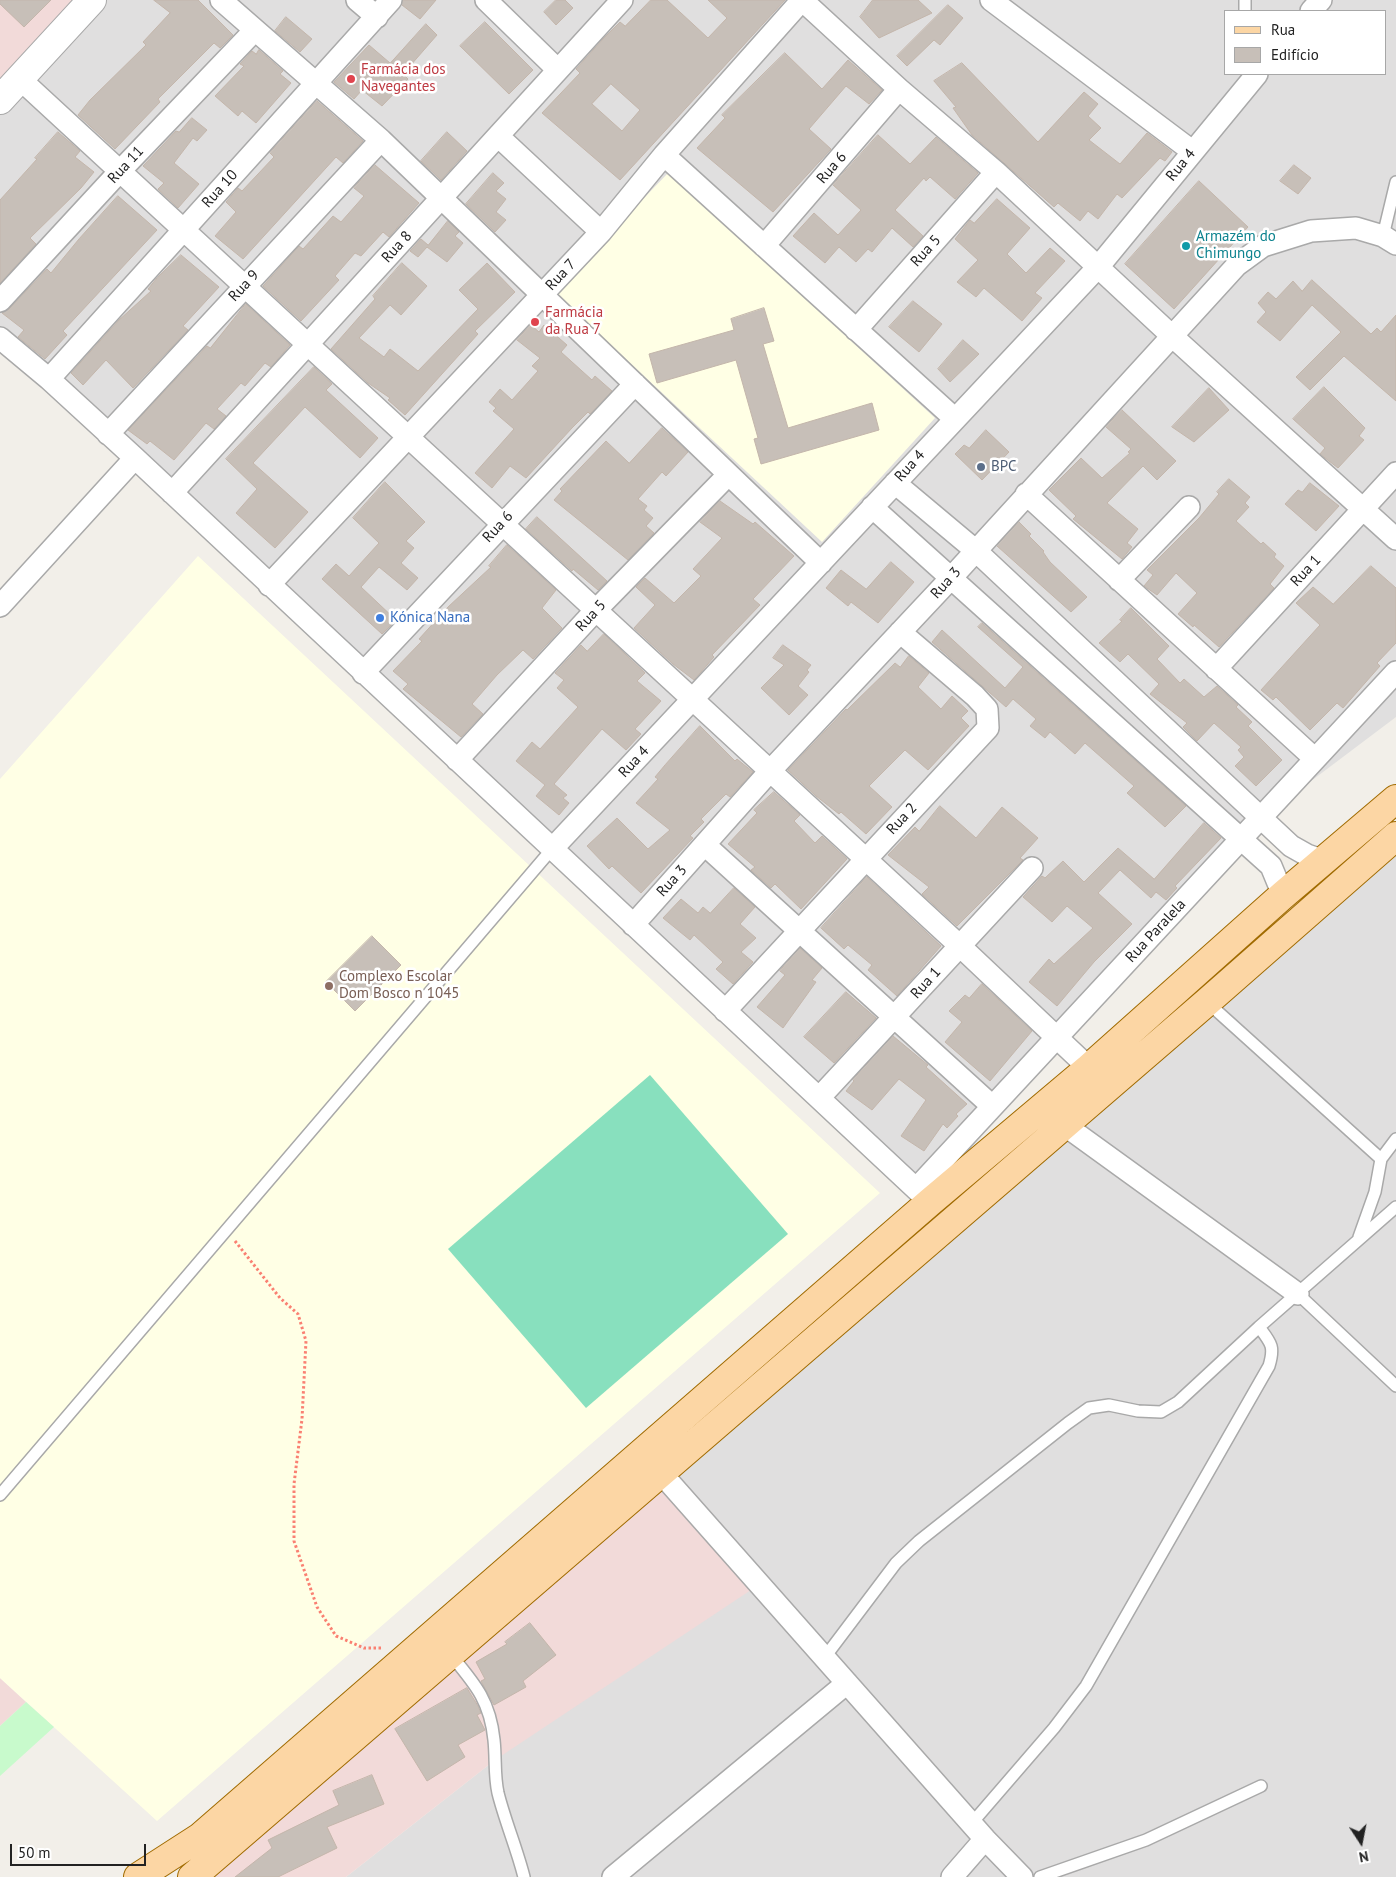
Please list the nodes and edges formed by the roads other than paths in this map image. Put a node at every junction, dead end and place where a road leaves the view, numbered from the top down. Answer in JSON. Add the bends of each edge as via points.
{"nodes":[{"id":1,"x":92,"y":0,"type":"edge"},
{"id":2,"x":221,"y":0,"type":"edge"},
{"id":3,"x":357,"y":0,"type":"edge"},
{"id":4,"x":391,"y":0,"type":"edge"},
{"id":5,"x":622,"y":0,"type":"edge"},
{"id":6,"x":802,"y":0,"type":"edge"},
{"id":7,"x":991,"y":0,"type":"edge"},
{"id":8,"x":1321,"y":0,"type":"edge"},
{"id":9,"x":498,"y":4,"type":"edge"},
{"id":10,"x":1312,"y":10,"type":"edge"},
{"id":11,"x":376,"y":17,"type":"junction"},
{"id":12,"x":254,"y":31,"type":"junction"},
{"id":13,"x":558,"y":70,"type":"junction"},
{"id":14,"x":1256,"y":75,"type":"edge"},
{"id":15,"x":316,"y":84,"type":"junction"},
{"id":16,"x":899,"y":89,"type":"junction"},
{"id":17,"x":6,"y":90,"type":"edge"},
{"id":18,"x":498,"y":136,"type":"junction"},
{"id":19,"x":381,"y":140,"type":"junction"},
{"id":20,"x":1192,"y":151,"type":"junction"},
{"id":21,"x":664,"y":155,"type":"junction"},
{"id":22,"x":120,"y":171,"type":"junction"},
{"id":23,"x":996,"y":172,"type":"junction"},
{"id":24,"x":1396,"y":182,"type":"edge"},
{"id":25,"x":442,"y":198,"type":"junction"},
{"id":26,"x":182,"y":231,"type":"junction"},
{"id":27,"x":601,"y":232,"type":"junction"},
{"id":28,"x":1390,"y":240,"type":"edge"},
{"id":29,"x":764,"y":246,"type":"junction"},
{"id":30,"x":1099,"y":266,"type":"junction"},
{"id":31,"x":243,"y":287,"type":"junction"},
{"id":32,"x":542,"y":294,"type":"junction"},
{"id":33,"x":0,"y":301,"type":"edge"},
{"id":34,"x":856,"y":330,"type":"junction"},
{"id":35,"x":1172,"y":336,"type":"junction"},
{"id":36,"x":0,"y":338,"type":"edge"},
{"id":37,"x":307,"y":345,"type":"junction"},
{"id":38,"x":49,"y":379,"type":"junction"},
{"id":39,"x":635,"y":384,"type":"junction"},
{"id":40,"x":954,"y":418,"type":"junction"},
{"id":41,"x":108,"y":434,"type":"junction"},
{"id":42,"x":407,"y":438,"type":"junction"},
{"id":43,"x":135,"y":458,"type":"junction"},
{"id":44,"x":1396,"y":474,"type":"edge"},
{"id":45,"x":728,"y":475,"type":"junction"},
{"id":46,"x":895,"y":483,"type":"junction"},
{"id":47,"x":172,"y":493,"type":"junction"},
{"id":48,"x":1026,"y":494,"type":"junction"},
{"id":49,"x":1189,"y":507,"type":"dead end"},
{"id":50,"x":872,"y":508,"type":"junction"},
{"id":51,"x":1363,"y":510,"type":"junction"},
{"id":52,"x":501,"y":524,"type":"junction"},
{"id":53,"x":1396,"y":539,"type":"edge"},
{"id":54,"x":975,"y":550,"type":"junction"},
{"id":55,"x":821,"y":563,"type":"junction"},
{"id":56,"x":952,"y":577,"type":"junction"},
{"id":57,"x":1119,"y":580,"type":"junction"},
{"id":58,"x":270,"y":585,"type":"junction"},
{"id":59,"x":0,"y":606,"type":"edge"},
{"id":60,"x":595,"y":611,"type":"junction"},
{"id":61,"x":900,"y":632,"type":"junction"},
{"id":62,"x":1216,"y":669,"type":"junction"},
{"id":63,"x":363,"y":672,"type":"junction"},
{"id":64,"x":1396,"y":672,"type":"edge"},
{"id":65,"x":692,"y":700,"type":"junction"},
{"id":66,"x":1314,"y":758,"type":"junction"},
{"id":67,"x":457,"y":760,"type":"junction"},
{"id":68,"x":770,"y":771,"type":"junction"},
{"id":69,"x":1396,"y":799,"type":"edge"},
{"id":70,"x":1262,"y":818,"type":"junction"},
{"id":71,"x":1396,"y":836,"type":"edge"},
{"id":72,"x":1241,"y":840,"type":"junction"},
{"id":73,"x":705,"y":845,"type":"junction"},
{"id":74,"x":552,"y":849,"type":"junction"},
{"id":75,"x":865,"y":858,"type":"junction"},
{"id":76,"x":1324,"y":861,"type":"junction"},
{"id":77,"x":1032,"y":868,"type":"dead end"},
{"id":78,"x":1282,"y":895,"type":"junction"},
{"id":79,"x":634,"y":925,"type":"junction"},
{"id":80,"x":800,"y":930,"type":"junction"},
{"id":81,"x":960,"y":946,"type":"junction"},
{"id":82,"x":1207,"y":1002,"type":"junction"},
{"id":83,"x":725,"y":1011,"type":"junction"},
{"id":84,"x":896,"y":1016,"type":"junction"},
{"id":85,"x":1057,"y":1037,"type":"junction"},
{"id":86,"x":1089,"y":1068,"type":"junction"},
{"id":87,"x":819,"y":1098,"type":"junction"},
{"id":88,"x":992,"y":1106,"type":"junction"},
{"id":89,"x":1063,"y":1124,"type":"junction"},
{"id":90,"x":1396,"y":1139,"type":"edge"},
{"id":91,"x":1382,"y":1160,"type":"junction"},
{"id":92,"x":923,"y":1195,"type":"junction"},
{"id":93,"x":1396,"y":1207,"type":"edge"},
{"id":94,"x":1358,"y":1239,"type":"junction"},
{"id":95,"x":1298,"y":1294,"type":"junction"},
{"id":96,"x":1259,"y":1327,"type":"junction"},
{"id":97,"x":1396,"y":1386,"type":"edge"},
{"id":98,"x":661,"y":1473,"type":"junction"},
{"id":99,"x":0,"y":1495,"type":"edge"},
{"id":100,"x":449,"y":1653,"type":"junction"},
{"id":101,"x":824,"y":1657,"type":"junction"},
{"id":102,"x":847,"y":1683,"type":"junction"},
{"id":103,"x":1261,"y":1786,"type":"dead end"},
{"id":104,"x":972,"y":1823,"type":"junction"},
{"id":105,"x":985,"y":1839,"type":"junction"},
{"id":106,"x":138,"y":1877,"type":"edge"},
{"id":107,"x":192,"y":1877,"type":"edge"},
{"id":108,"x":524,"y":1877,"type":"edge"},
{"id":109,"x":613,"y":1877,"type":"edge"},
{"id":110,"x":952,"y":1877,"type":"edge"},
{"id":111,"x":1022,"y":1877,"type":"edge"},
{"id":112,"x":1040,"y":1877,"type":"edge"}],
"edges":[{"from":1,"to":17,"type":"street"},
{"from":2,"to":12,"type":"street"},
{"from":3,"to":11,"type":"street"},
{"from":4,"to":11,"type":"street","name":"Rua 10"},
{"from":5,"to":13,"type":"street","name":"Rua 8"},
{"from":6,"to":16,"type":"street"},
{"from":6,"to":21,"type":"street","name":"Rua 7"},
{"from":7,"to":20,"type":"street"},
{"from":8,"to":10,"type":"street"},
{"from":9,"to":13,"type":"street"},
{"from":11,"to":15,"type":"street","name":"Rua 10"},
{"from":12,"to":15,"type":"street"},
{"from":12,"to":22,"type":"street","name":"Rua 11"},
{"from":13,"to":18,"type":"street","name":"Rua 8"},
{"from":14,"to":20,"type":"street","name":"Rua 4"},
{"from":15,"to":19,"type":"street"},
{"from":15,"to":26,"type":"street","name":"Rua 10"},
{"from":16,"to":23,"type":"street"},
{"from":16,"to":29,"type":"street","name":"Rua 6"},
{"from":17,"to":22,"type":"street"},
{"from":18,"to":25,"type":"street","name":"Rua 8"},
{"from":18,"to":27,"type":"street"},
{"from":19,"to":25,"type":"street"},
{"from":19,"to":31,"type":"street","name":"Rua 9"},
{"from":20,"to":30,"type":"street","name":"Rua 4"},
{"from":21,"to":27,"type":"street","name":"Rua 7"},
{"from":21,"to":29,"type":"street"},
{"from":22,"to":26,"type":"street"},
{"from":22,"to":33,"type":"street","name":"Rua 11"},
{"from":23,"to":30,"type":"street"},
{"from":23,"to":34,"type":"street","name":"Rua 5"},
{"from":24,"to":28,"type":"lane"},
{"from":25,"to":32,"type":"street"},
{"from":25,"to":37,"type":"street","name":"Rua 8"},
{"from":26,"to":31,"type":"street"},
{"from":26,"to":38,"type":"street","name":"Rua 10"},
{"from":27,"to":32,"type":"street","name":"Rua 7"},
{"from":28,"to":35,"type":"street","name":"Rua 3","via":[[1356,228],[1311,231],[1263,246],[1236,265]]},
{"from":29,"to":34,"type":"street"},
{"from":30,"to":35,"type":"street"},
{"from":30,"to":40,"type":"street","name":"Rua 4"},
{"from":31,"to":37,"type":"street"},
{"from":31,"to":41,"type":"street","name":"Rua 9"},
{"from":32,"to":39,"type":"street"},
{"from":32,"to":42,"type":"street","name":"Rua 7"},
{"from":34,"to":40,"type":"street"},
{"from":35,"to":48,"type":"street","name":"Rua 3"},
{"from":35,"to":51,"type":"street"},
{"from":36,"to":38,"type":"street"},
{"from":37,"to":42,"type":"street"},
{"from":37,"to":47,"type":"street","name":"Rua 8"},
{"from":38,"to":41,"type":"street"},
{"from":39,"to":45,"type":"street"},
{"from":39,"to":52,"type":"street","name":"Rua 6"},
{"from":40,"to":46,"type":"street","name":"Rua 4"},
{"from":41,"to":43,"type":"street"},
{"from":42,"to":52,"type":"street"},
{"from":42,"to":58,"type":"street","name":"Rua 7"},
{"from":43,"to":47,"type":"street"},
{"from":43,"to":59,"type":"street"},
{"from":44,"to":51,"type":"street","name":"Rua 1"},
{"from":45,"to":55,"type":"street"},
{"from":45,"to":60,"type":"street","name":"Rua 5"},
{"from":46,"to":50,"type":"street","name":"Rua 4"},
{"from":46,"to":54,"type":"street"},
{"from":47,"to":58,"type":"street"},
{"from":48,"to":54,"type":"street","name":"Rua 3"},
{"from":48,"to":57,"type":"street"},
{"from":49,"to":57,"type":"street"},
{"from":50,"to":55,"type":"street","name":"Rua 4"},
{"from":50,"to":56,"type":"street"},
{"from":51,"to":53,"type":"street"},
{"from":51,"to":62,"type":"street","name":"Rua 1"},
{"from":52,"to":60,"type":"street"},
{"from":52,"to":63,"type":"street","name":"Rua 6"},
{"from":54,"to":56,"type":"street","name":"Rua 3"},
{"from":54,"to":70,"type":"street"},
{"from":55,"to":65,"type":"street","name":"Rua 4"},
{"from":56,"to":61,"type":"street","name":"Rua 3"},
{"from":56,"to":72,"type":"street"},
{"from":57,"to":62,"type":"street"},
{"from":58,"to":63,"type":"street"},
{"from":60,"to":65,"type":"street"},
{"from":60,"to":67,"type":"street","name":"Rua 5"},
{"from":61,"to":68,"type":"street","name":"Rua 3"},
{"from":61,"to":75,"type":"street","name":"Rua 2","via":[[987,709],[988,728]]},
{"from":62,"to":66,"type":"street"},
{"from":63,"to":67,"type":"street"},
{"from":64,"to":66,"type":"street","name":"Rua Paralela"},
{"from":65,"to":68,"type":"street"},
{"from":65,"to":74,"type":"street","name":"Rua 4"},
{"from":66,"to":70,"type":"street","name":"Rua Paralela"},
{"from":67,"to":74,"type":"street"},
{"from":68,"to":73,"type":"street","name":"Rua 3"},
{"from":68,"to":75,"type":"street"},
{"from":69,"to":76,"type":"main road"},
{"from":70,"to":72,"type":"street","name":"Rua Paralela"},
{"from":70,"to":76,"type":"street","via":[[1291,846]]},
{"from":71,"to":82,"type":"main road"},
{"from":72,"to":78,"type":"street","via":[[1271,866]]},
{"from":72,"to":85,"type":"street","name":"Rua Paralela"},
{"from":73,"to":79,"type":"street","name":"Rua 3"},
{"from":73,"to":80,"type":"street"},
{"from":74,"to":79,"type":"street"},
{"from":74,"to":99,"type":"lane"},
{"from":75,"to":80,"type":"street","name":"Rua 2"},
{"from":75,"to":81,"type":"street"},
{"from":76,"to":78,"type":"main road"},
{"from":77,"to":81,"type":"street","name":"Rua 1"},
{"from":78,"to":86,"type":"main road"},
{"from":79,"to":83,"type":"street"},
{"from":80,"to":83,"type":"street","name":"Rua 2"},
{"from":80,"to":84,"type":"street"},
{"from":81,"to":84,"type":"street","name":"Rua 1"},
{"from":81,"to":85,"type":"street"},
{"from":82,"to":89,"type":"main road"},
{"from":82,"to":91,"type":"lane"},
{"from":83,"to":87,"type":"street"},
{"from":84,"to":87,"type":"street","name":"Rua 1"},
{"from":84,"to":88,"type":"street"},
{"from":85,"to":86,"type":"street"},
{"from":85,"to":88,"type":"street","name":"Rua Paralela"},
{"from":86,"to":92,"type":"main road"},
{"from":87,"to":92,"type":"street"},
{"from":88,"to":92,"type":"street","name":"Rua Paralela"},
{"from":89,"to":95,"type":"street"},
{"from":89,"to":98,"type":"main road"},
{"from":90,"to":91,"type":"lane"},
{"from":91,"to":94,"type":"lane","via":[[1375,1192]]},
{"from":92,"to":106,"type":"main road","via":[[418,1648],[200,1838]]},
{"from":93,"to":94,"type":"lane"},
{"from":94,"to":95,"type":"lane"},
{"from":95,"to":96,"type":"lane"},
{"from":95,"to":97,"type":"lane"},
{"from":96,"to":101,"type":"lane","via":[[1178,1402],[1161,1412],[1108,1405],[1088,1408],[1068,1423],[919,1541],[896,1563]]},
{"from":96,"to":104,"type":"lane","via":[[1272,1344],[1268,1366],[1086,1686]]},
{"from":98,"to":100,"type":"main road"},
{"from":98,"to":101,"type":"street"},
{"from":100,"to":107,"type":"main road"},
{"from":100,"to":108,"type":"lane","via":[[479,1689],[489,1713],[498,1794]]},
{"from":101,"to":102,"type":"street"},
{"from":102,"to":104,"type":"street"},
{"from":102,"to":109,"type":"street"},
{"from":103,"to":112,"type":"lane","via":[[1146,1840]]},
{"from":104,"to":105,"type":"street"},
{"from":105,"to":110,"type":"street"},
{"from":105,"to":111,"type":"street"}]}
